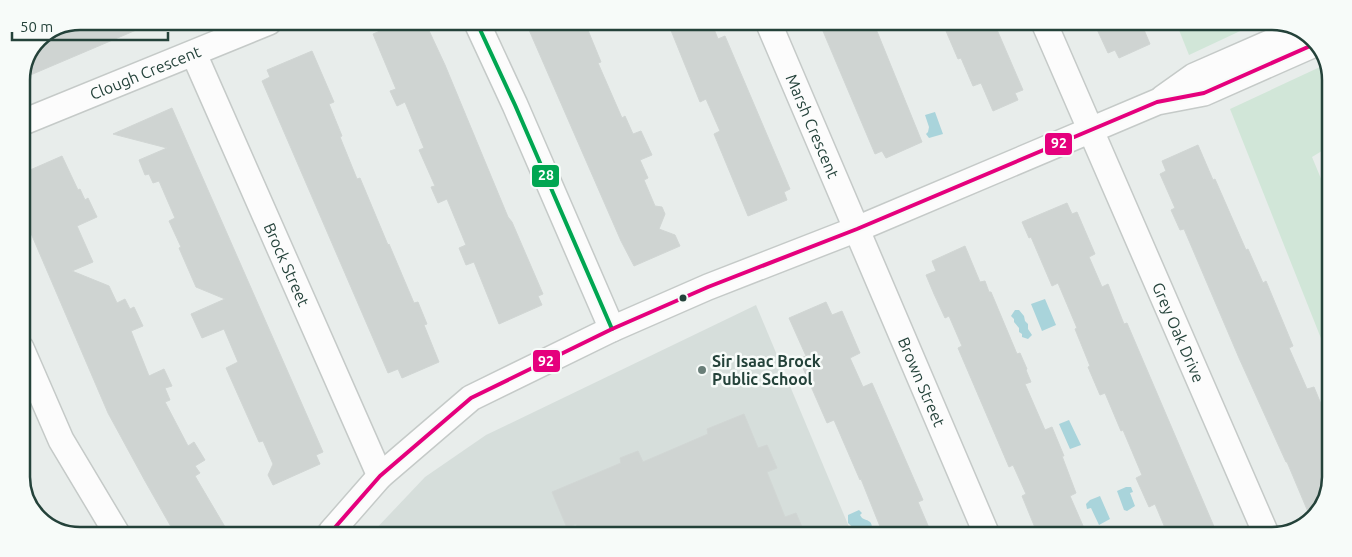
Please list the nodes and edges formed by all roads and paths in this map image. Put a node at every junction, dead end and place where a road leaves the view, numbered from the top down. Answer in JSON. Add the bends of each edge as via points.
{"nodes":[{"id":1,"x":251,"y":30,"type":"edge"},
{"id":2,"x":480,"y":30,"type":"edge"},
{"id":3,"x":772,"y":30,"type":"edge"},
{"id":4,"x":1047,"y":30,"type":"edge"},
{"id":5,"x":1289,"y":33,"type":"edge"},
{"id":6,"x":1309,"y":47,"type":"edge"},
{"id":7,"x":194,"y":54,"type":"junction"},
{"id":8,"x":1157,"y":102,"type":"junction"},
{"id":9,"x":30,"y":120,"type":"edge"},
{"id":10,"x":1090,"y":130,"type":"junction"},
{"id":11,"x":857,"y":229,"type":"junction"},
{"id":12,"x":612,"y":329,"type":"junction"},
{"id":13,"x":30,"y":369,"type":"edge"},
{"id":14,"x":380,"y":476,"type":"junction"},
{"id":15,"x":113,"y":527,"type":"edge"},
{"id":16,"x":335,"y":527,"type":"edge"},
{"id":17,"x":984,"y":527,"type":"edge"},
{"id":18,"x":1263,"y":527,"type":"edge"}],
"edges":[{"from":1,"to":7,"type":"street","name":"Clough Crescent"},
{"from":2,"to":12,"type":"street"},
{"from":3,"to":11,"type":"street","name":"Marsh Crescent"},
{"from":4,"to":10,"type":"street"},
{"from":5,"to":8,"type":"street","via":[[1194,76]]},
{"from":6,"to":8,"type":"street","via":[[1204,93]]},
{"from":7,"to":9,"type":"street","name":"Clough Crescent"},
{"from":7,"to":14,"type":"street","name":"Brock Street"},
{"from":8,"to":10,"type":"street"},
{"from":10,"to":11,"type":"street"},
{"from":10,"to":18,"type":"street","name":"Grey Oak Drive"},
{"from":11,"to":12,"type":"street","via":[[708,287]]},
{"from":11,"to":17,"type":"street","name":"Brown Street"},
{"from":12,"to":14,"type":"street","via":[[472,398]]},
{"from":13,"to":15,"type":"street","via":[[61,440]]},
{"from":14,"to":16,"type":"street"}]}
